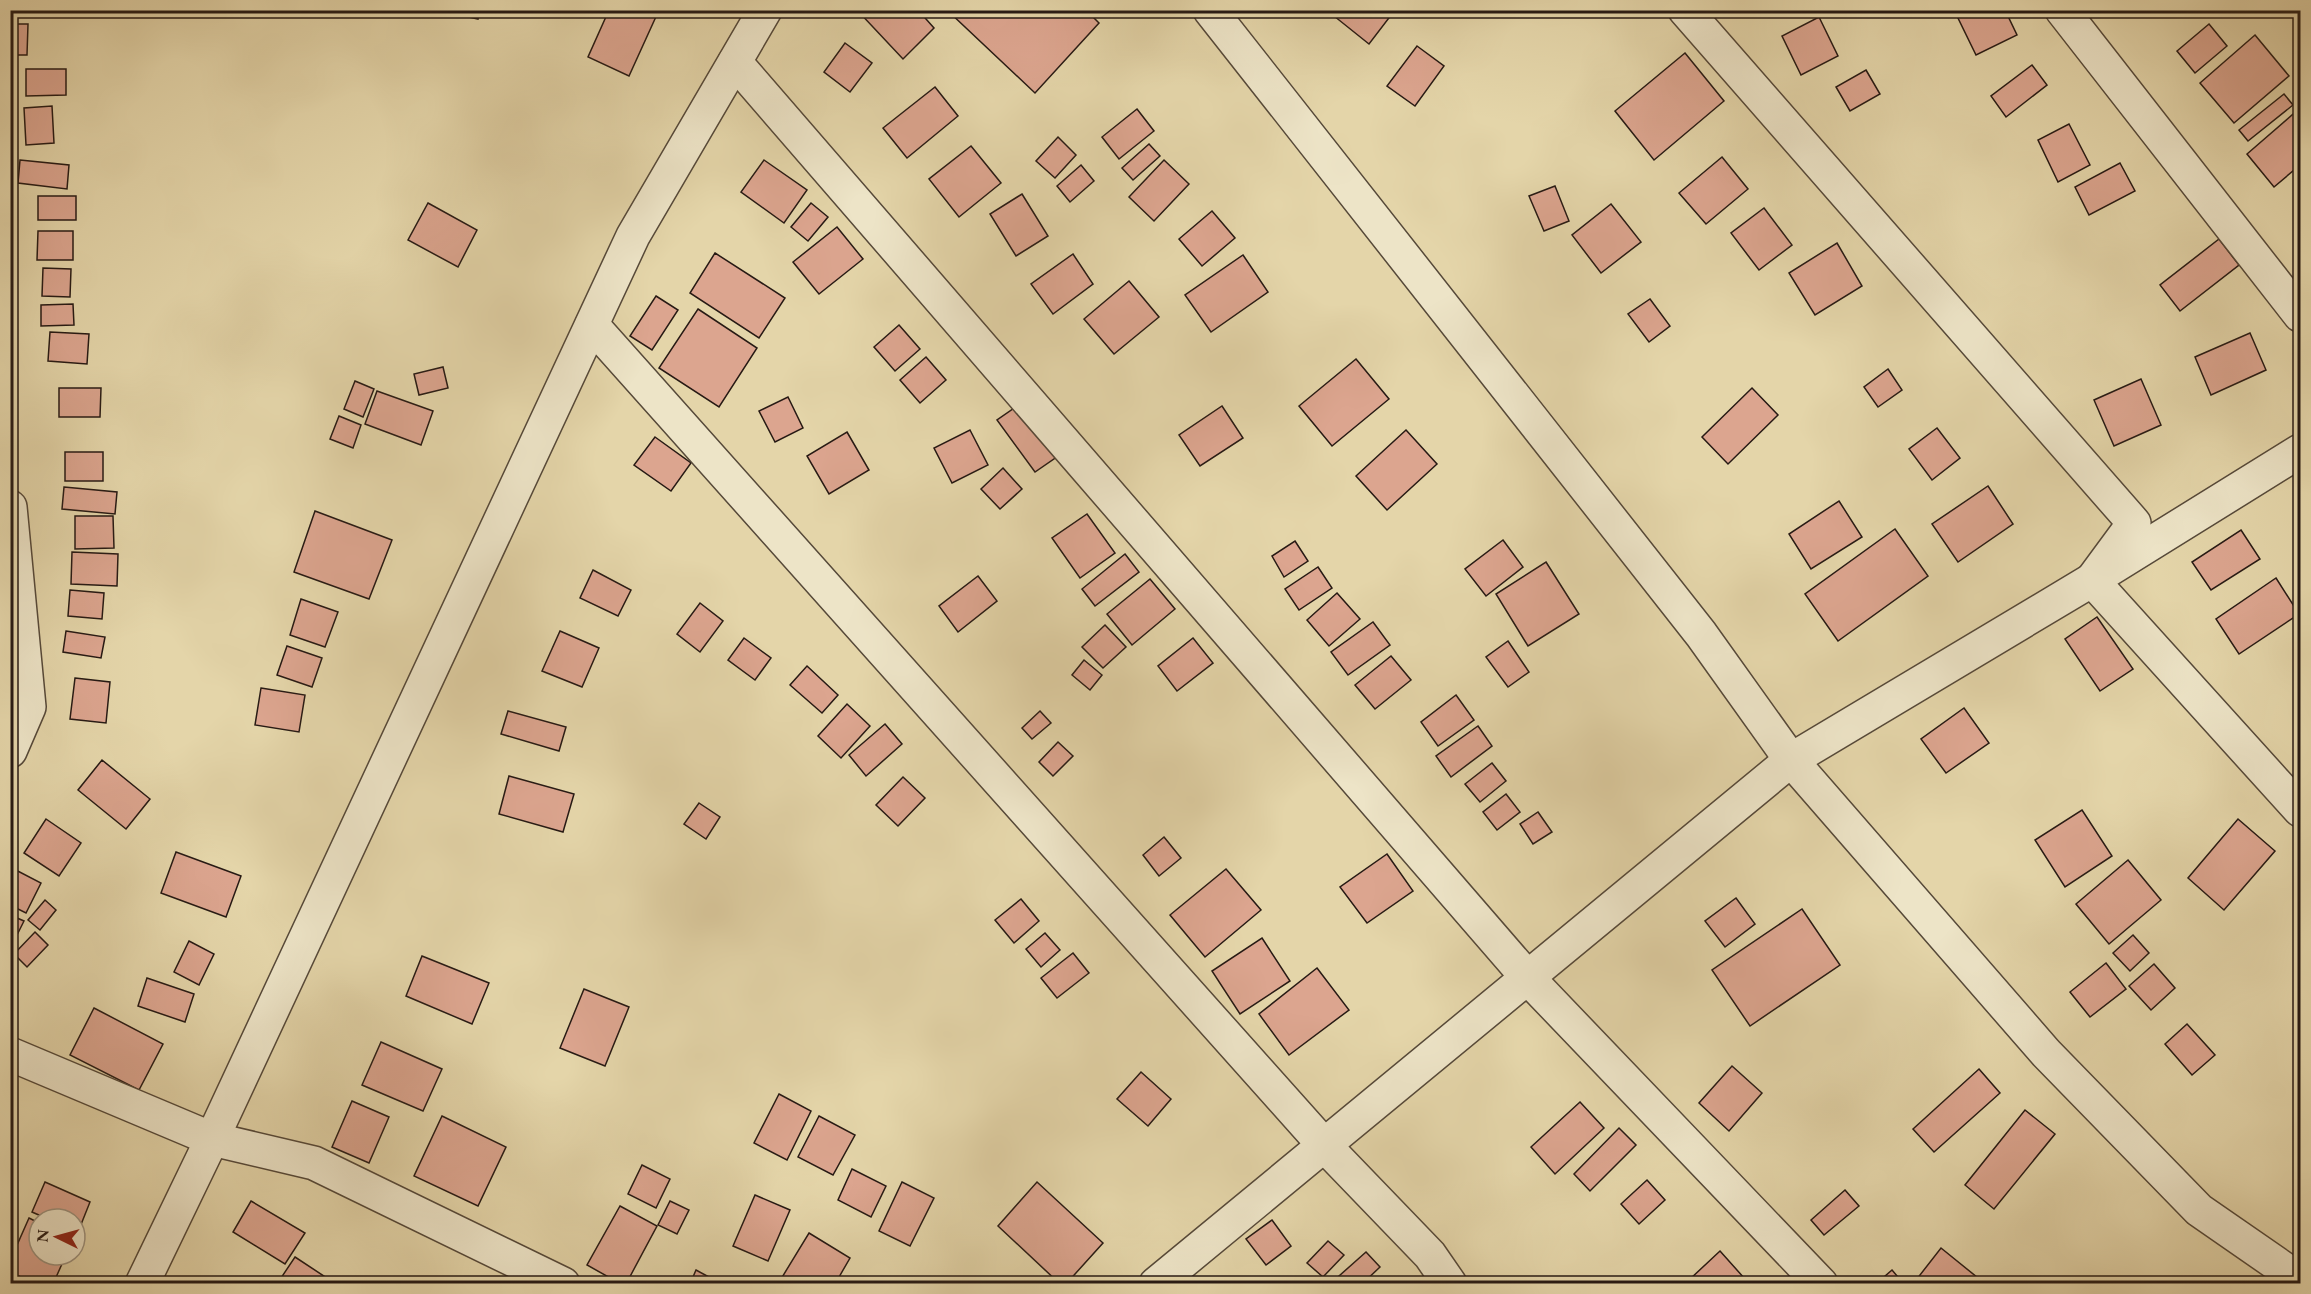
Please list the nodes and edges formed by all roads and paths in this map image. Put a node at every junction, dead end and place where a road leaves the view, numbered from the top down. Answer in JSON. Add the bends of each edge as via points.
{"nodes":[{"id":1,"x":765,"y":10,"type":"edge"},
{"id":2,"x":1210,"y":10,"type":"edge"},
{"id":3,"x":1685,"y":10,"type":"edge"},
{"id":4,"x":2062,"y":10,"type":"edge"},
{"id":5,"x":735,"y":62,"type":"junction"},
{"id":6,"x":2301,"y":315,"type":"edge"},
{"id":7,"x":592,"y":325,"type":"junction"},
{"id":8,"x":2301,"y":451,"type":"edge"},
{"id":9,"x":10,"y":507,"type":"edge"},
{"id":10,"x":2092,"y":580,"type":"junction"},
{"id":11,"x":10,"y":751,"type":"edge"},
{"id":12,"x":1791,"y":760,"type":"junction"},
{"id":13,"x":2301,"y":810,"type":"edge"},
{"id":14,"x":1527,"y":977,"type":"junction"},
{"id":15,"x":10,"y":1054,"type":"edge"},
{"id":16,"x":212,"y":1139,"type":"junction"},
{"id":17,"x":1324,"y":1145,"type":"junction"},
{"id":18,"x":2301,"y":1280,"type":"edge"},
{"id":19,"x":142,"y":1284,"type":"edge"},
{"id":20,"x":563,"y":1284,"type":"edge"},
{"id":21,"x":1156,"y":1284,"type":"edge"},
{"id":22,"x":1450,"y":1284,"type":"edge"},
{"id":23,"x":1821,"y":1284,"type":"edge"}],
"edges":[{"from":1,"to":5,"type":"street"},
{"from":2,"to":12,"type":"street","via":[[1701,634]]},
{"from":3,"to":10,"type":"street","via":[[2134,523]]},
{"from":4,"to":6,"type":"street"},
{"from":5,"to":7,"type":"street","via":[[633,236]]},
{"from":5,"to":14,"type":"street"},
{"from":7,"to":16,"type":"street"},
{"from":7,"to":17,"type":"street"},
{"from":8,"to":10,"type":"street"},
{"from":9,"to":11,"type":"street","via":[[29,707]]},
{"from":10,"to":12,"type":"street"},
{"from":10,"to":13,"type":"street"},
{"from":12,"to":14,"type":"street"},
{"from":12,"to":18,"type":"street","via":[[2046,1053],[2191,1202]]},
{"from":14,"to":17,"type":"street"},
{"from":14,"to":23,"type":"street"},
{"from":15,"to":16,"type":"street"},
{"from":16,"to":19,"type":"street"},
{"from":16,"to":20,"type":"street","via":[[314,1163]]},
{"from":17,"to":21,"type":"street"},
{"from":17,"to":22,"type":"street","via":[[1430,1255]]}]}
